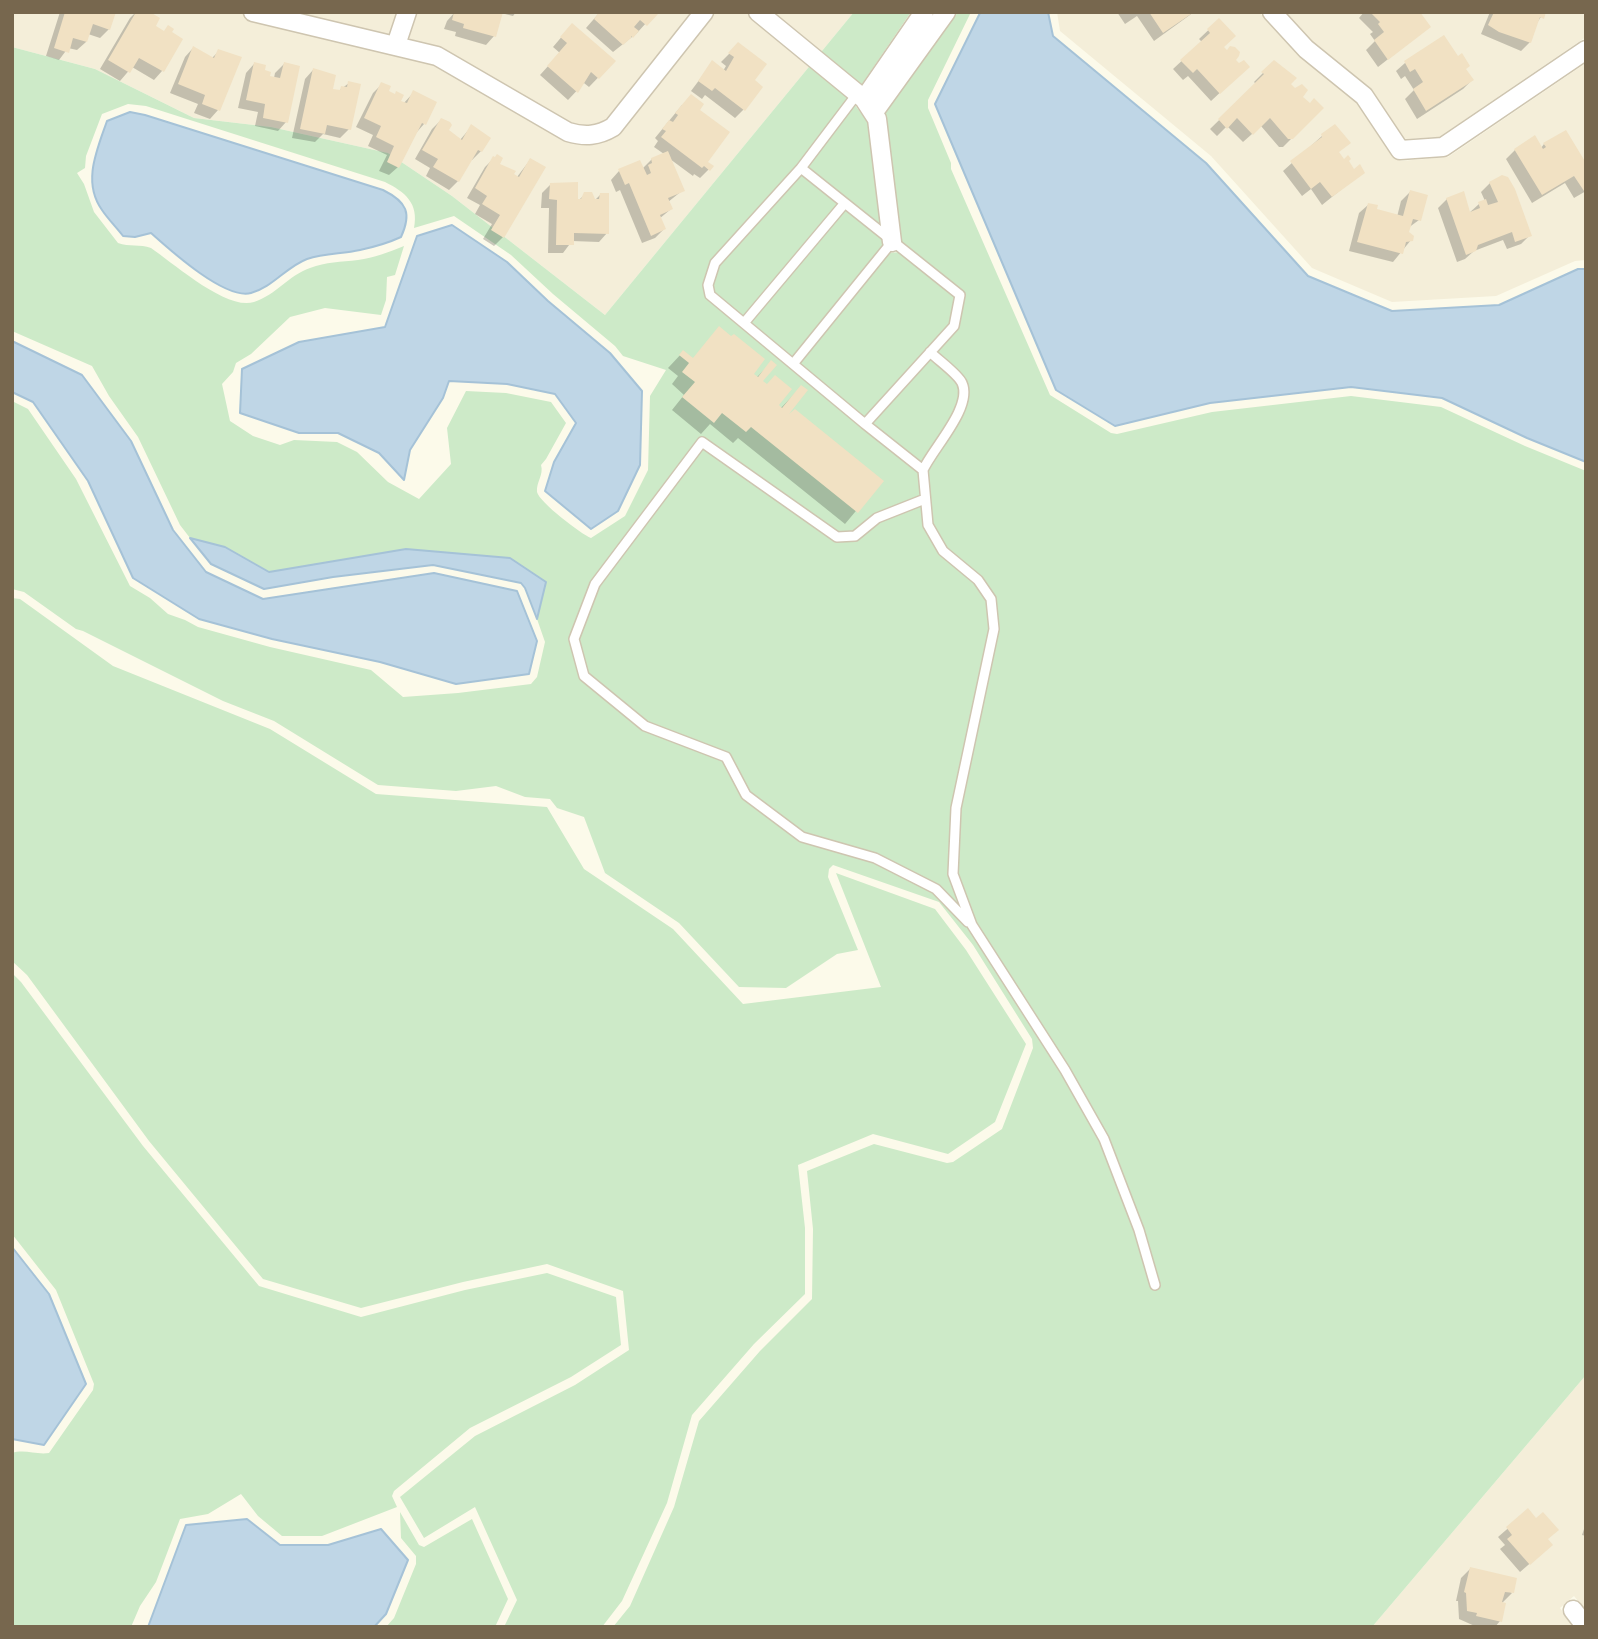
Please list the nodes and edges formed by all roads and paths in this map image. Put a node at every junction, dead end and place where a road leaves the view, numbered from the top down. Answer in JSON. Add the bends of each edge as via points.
{"nodes":[{"id":1,"x":253,"y":12,"type":"edge"},
{"id":2,"x":407,"y":12,"type":"edge"},
{"id":3,"x":704,"y":12,"type":"edge"},
{"id":4,"x":758,"y":12,"type":"edge"},
{"id":5,"x":923,"y":12,"type":"edge"},
{"id":6,"x":946,"y":12,"type":"edge"},
{"id":7,"x":1272,"y":12,"type":"edge"},
{"id":8,"x":396,"y":45,"type":"junction"},
{"id":9,"x":1586,"y":50,"type":"edge"},
{"id":10,"x":865,"y":102,"type":"junction"},
{"id":11,"x":801,"y":168,"type":"junction"},
{"id":12,"x":844,"y":204,"type":"junction"},
{"id":13,"x":892,"y":242,"type":"junction"},
{"id":14,"x":744,"y":323,"type":"junction"},
{"id":15,"x":930,"y":352,"type":"junction"},
{"id":16,"x":793,"y":364,"type":"junction"},
{"id":17,"x":865,"y":424,"type":"junction"},
{"id":18,"x":923,"y":470,"type":"junction"},
{"id":19,"x":925,"y":499,"type":"junction"},
{"id":20,"x":972,"y":925,"type":"junction"},
{"id":21,"x":1154,"y":1285,"type":"dead end"},
{"id":22,"x":1573,"y":1610,"type":"dead end"},
{"id":23,"x":1586,"y":1627,"type":"edge"}],
"edges":[{"from":1,"to":8,"type":"street"},
{"from":2,"to":8,"type":"street"},
{"from":3,"to":8,"type":"street","via":[[613,127],[587,136],[568,132],[437,56]]},
{"from":4,"to":10,"type":"street"},
{"from":5,"to":10,"type":"street"},
{"from":6,"to":10,"type":"street"},
{"from":7,"to":9,"type":"street","via":[[1306,49],[1364,96],[1400,150],[1443,148]]},
{"from":10,"to":11,"type":"lane"},
{"from":10,"to":13,"type":"street","via":[[877,119]]},
{"from":11,"to":12,"type":"lane"},
{"from":11,"to":14,"type":"lane","via":[[715,264],[708,285],[710,295]]},
{"from":12,"to":13,"type":"lane"},
{"from":12,"to":14,"type":"lane"},
{"from":13,"to":15,"type":"lane","via":[[960,295],[954,326]]},
{"from":13,"to":16,"type":"lane"},
{"from":14,"to":16,"type":"lane"},
{"from":15,"to":17,"type":"lane"},
{"from":15,"to":18,"type":"lane","via":[[961,382],[963,395],[961,409]]},
{"from":16,"to":17,"type":"lane"},
{"from":17,"to":18,"type":"lane"},
{"from":18,"to":19,"type":"lane"},
{"from":19,"to":20,"type":"lane","via":[[929,525],[943,551],[978,580],[991,599],[994,629],[956,808],[953,874]]},
{"from":19,"to":20,"type":"lane","via":[[877,518],[855,536],[837,537],[702,442],[595,583],[574,639],[584,676],[646,726],[726,757],[746,795],[802,838],[875,858],[936,889]]},
{"from":20,"to":21,"type":"lane","via":[[1104,1139],[1139,1230]]},
{"from":22,"to":23,"type":"street"}]}
